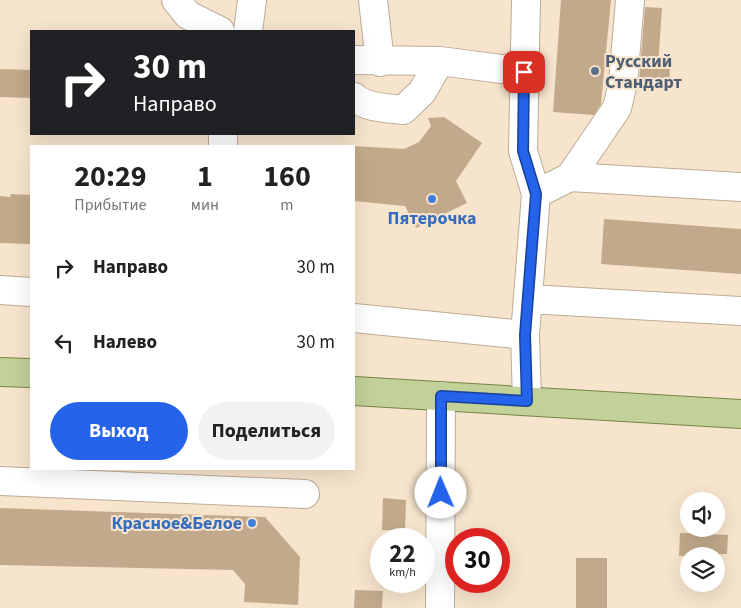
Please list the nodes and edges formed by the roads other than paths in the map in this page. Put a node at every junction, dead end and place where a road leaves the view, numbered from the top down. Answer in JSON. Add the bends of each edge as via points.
{"nodes":[{"id":1,"x":176,"y":0,"type":"edge"},
{"id":2,"x":252,"y":0,"type":"edge"},
{"id":3,"x":373,"y":0,"type":"edge"},
{"id":4,"x":526,"y":0,"type":"edge"},
{"id":5,"x":630,"y":0,"type":"edge"},
{"id":6,"x":218,"y":30,"type":"edge"},
{"id":7,"x":248,"y":30,"type":"edge"},
{"id":8,"x":367,"y":61,"type":"edge"},
{"id":9,"x":440,"y":62,"type":"junction"},
{"id":10,"x":524,"y":72,"type":"junction"},
{"id":11,"x":355,"y":98,"type":"edge"},
{"id":12,"x":570,"y":178,"type":"junction"},
{"id":13,"x":741,"y":187,"type":"edge"},
{"id":14,"x":536,"y":194,"type":"junction"},
{"id":15,"x":0,"y":290,"type":"edge"},
{"id":16,"x":30,"y":292,"type":"edge"},
{"id":17,"x":528,"y":299,"type":"junction"},
{"id":18,"x":741,"y":311,"type":"edge"},
{"id":19,"x":355,"y":318,"type":"edge"},
{"id":20,"x":525,"y":335,"type":"junction"},
{"id":21,"x":0,"y":372,"type":"edge"},
{"id":22,"x":30,"y":373,"type":"edge"},
{"id":23,"x":355,"y":391,"type":"edge"},
{"id":24,"x":441,"y":396,"type":"junction"},
{"id":25,"x":527,"y":401,"type":"junction"},
{"id":26,"x":741,"y":414,"type":"edge"},
{"id":27,"x":0,"y":481,"type":"edge"},
{"id":28,"x":305,"y":494,"type":"dead end"},
{"id":29,"x":440,"y":608,"type":"edge"}],
"edges":[{"from":1,"to":6,"type":"street","via":[[188,15]]},
{"from":2,"to":7,"type":"street"},
{"from":3,"to":8,"type":"street"},
{"from":4,"to":10,"type":"street"},
{"from":5,"to":12,"type":"street","via":[[623,83],[617,108]]},
{"from":8,"to":9,"type":"street"},
{"from":9,"to":10,"type":"street"},
{"from":9,"to":11,"type":"street","via":[[422,92],[404,110],[380,107]]},
{"from":10,"to":14,"type":"street","via":[[523,151]]},
{"from":12,"to":13,"type":"street"},
{"from":12,"to":14,"type":"street"},
{"from":14,"to":17,"type":"street"},
{"from":15,"to":16,"type":"street"},
{"from":17,"to":18,"type":"street"},
{"from":17,"to":20,"type":"street"},
{"from":19,"to":20,"type":"street"},
{"from":20,"to":25,"type":"street"},
{"from":21,"to":22,"type":"main road"},
{"from":23,"to":24,"type":"main road"},
{"from":24,"to":25,"type":"main road"},
{"from":24,"to":29,"type":"street"},
{"from":25,"to":26,"type":"main road"},
{"from":27,"to":28,"type":"street"}]}
